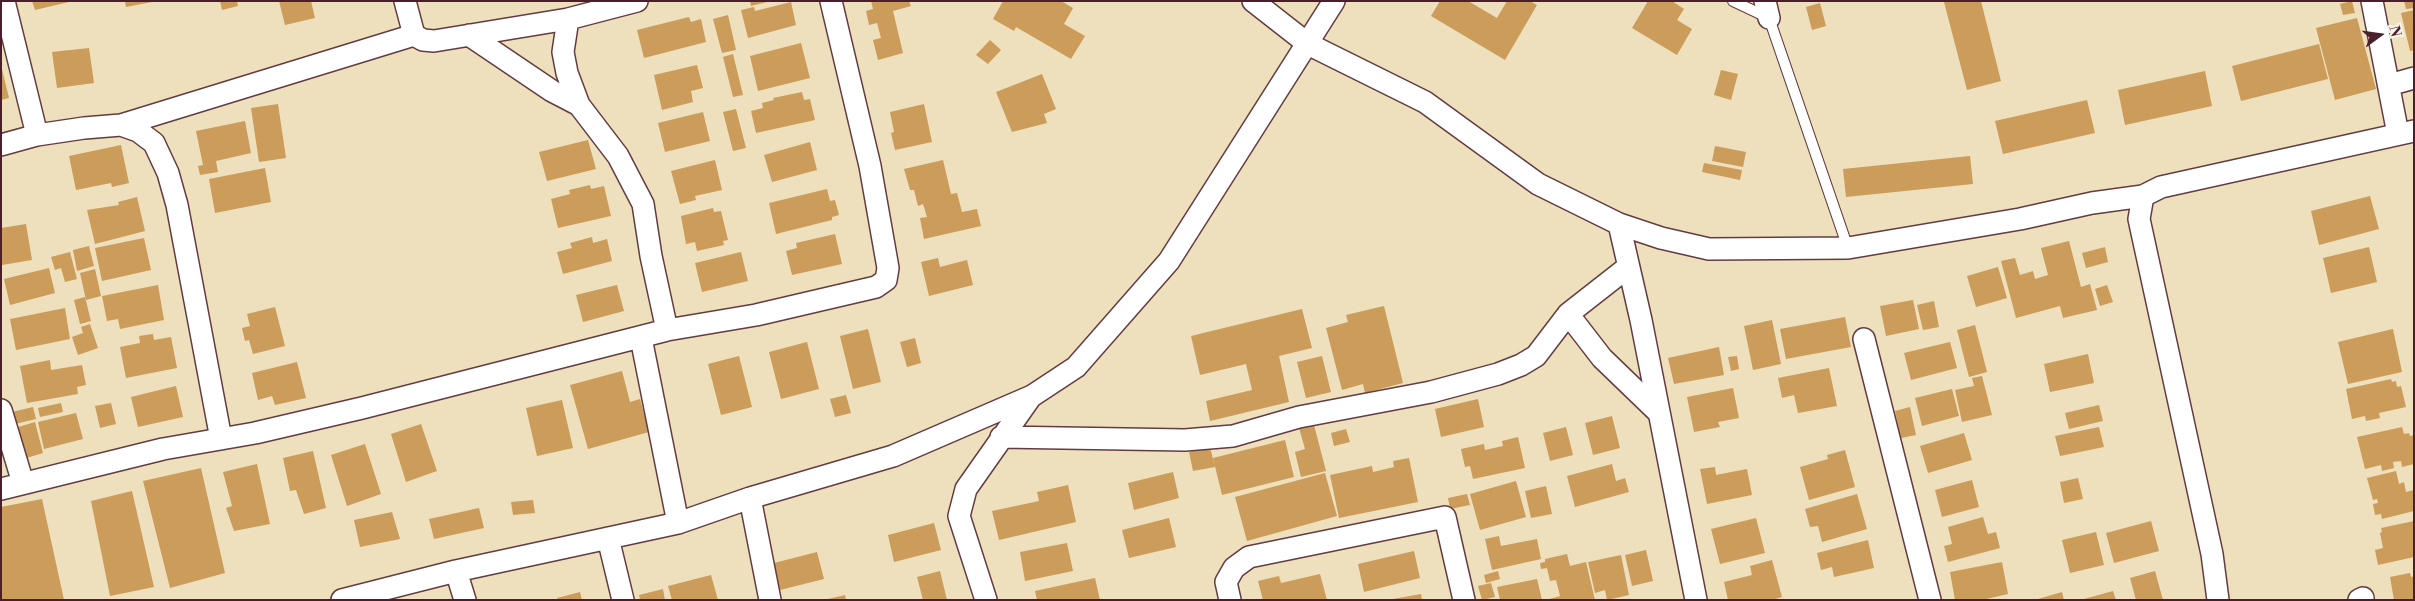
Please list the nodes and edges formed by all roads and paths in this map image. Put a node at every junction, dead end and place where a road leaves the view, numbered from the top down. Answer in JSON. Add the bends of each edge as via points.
{"nodes":[{"id":1,"x":4,"y":1,"type":"edge"},
{"id":2,"x":405,"y":1,"type":"edge"},
{"id":3,"x":637,"y":1,"type":"edge"},
{"id":4,"x":831,"y":1,"type":"edge"},
{"id":5,"x":1253,"y":1,"type":"edge"},
{"id":6,"x":1334,"y":1,"type":"edge"},
{"id":7,"x":1734,"y":1,"type":"edge"},
{"id":8,"x":2372,"y":1,"type":"edge"},
{"id":9,"x":1767,"y":10,"type":"edge"},
{"id":10,"x":568,"y":19,"type":"junction"},
{"id":11,"x":414,"y":35,"type":"junction"},
{"id":12,"x":469,"y":35,"type":"junction"},
{"id":13,"x":1308,"y":44,"type":"junction"},
{"id":14,"x":2414,"y":78,"type":"edge"},
{"id":15,"x":2389,"y":85,"type":"junction"},
{"id":16,"x":579,"y":105,"type":"junction"},
{"id":17,"x":121,"y":125,"type":"junction"},
{"id":18,"x":2406,"y":132,"type":"edge"},
{"id":19,"x":37,"y":135,"type":"junction"},
{"id":20,"x":1,"y":145,"type":"edge"},
{"id":21,"x":2143,"y":196,"type":"junction"},
{"id":22,"x":1619,"y":224,"type":"junction"},
{"id":23,"x":1848,"y":248,"type":"junction"},
{"id":24,"x":1628,"y":267,"type":"junction"},
{"id":25,"x":1568,"y":314,"type":"junction"},
{"id":26,"x":667,"y":330,"type":"junction"},
{"id":27,"x":640,"y":338,"type":"junction"},
{"id":28,"x":1864,"y":340,"type":"dead end"},
{"id":29,"x":1032,"y":396,"type":"junction"},
{"id":30,"x":1,"y":410,"type":"edge"},
{"id":31,"x":1658,"y":412,"type":"junction"},
{"id":32,"x":1001,"y":437,"type":"junction"},
{"id":33,"x":221,"y":439,"type":"junction"},
{"id":34,"x":23,"y":483,"type":"junction"},
{"id":35,"x":1,"y":489,"type":"edge"},
{"id":36,"x":750,"y":498,"type":"junction"},
{"id":37,"x":678,"y":523,"type":"junction"},
{"id":38,"x":608,"y":538,"type":"junction"},
{"id":39,"x":456,"y":571,"type":"junction"},
{"id":40,"x":342,"y":600,"type":"edge"},
{"id":41,"x":465,"y":600,"type":"edge"},
{"id":42,"x":623,"y":600,"type":"edge"},
{"id":43,"x":770,"y":600,"type":"edge"},
{"id":44,"x":986,"y":600,"type":"edge"},
{"id":45,"x":1230,"y":600,"type":"edge"},
{"id":46,"x":1464,"y":600,"type":"edge"},
{"id":47,"x":1696,"y":600,"type":"edge"},
{"id":48,"x":1930,"y":600,"type":"edge"},
{"id":49,"x":2218,"y":600,"type":"edge"}],
"edges":[{"from":1,"to":19,"type":"street"},
{"from":2,"to":11,"type":"street"},
{"from":3,"to":10,"type":"street"},
{"from":4,"to":26,"type":"street","via":[[870,166],[888,268],[886,280],[876,287],[756,315]]},
{"from":5,"to":13,"type":"street"},
{"from":6,"to":13,"type":"street"},
{"from":7,"to":9,"type":"lane"},
{"from":8,"to":15,"type":"street"},
{"from":9,"to":23,"type":"lane"},
{"from":10,"to":12,"type":"street"},
{"from":10,"to":16,"type":"street","via":[[562,52]]},
{"from":11,"to":12,"type":"street","via":[[434,41]]},
{"from":11,"to":17,"type":"street"},
{"from":12,"to":16,"type":"street","via":[[552,91]]},
{"from":13,"to":22,"type":"street","via":[[1425,102],[1538,184]]},
{"from":13,"to":29,"type":"street","via":[[1169,261],[1076,367]]},
{"from":14,"to":15,"type":"street"},
{"from":15,"to":18,"type":"street"},
{"from":16,"to":26,"type":"street","via":[[618,156],[643,204]]},
{"from":17,"to":19,"type":"street"},
{"from":17,"to":33,"type":"street","via":[[138,131],[154,143],[168,174],[177,205]]},
{"from":18,"to":21,"type":"street","via":[[2161,187]]},
{"from":19,"to":20,"type":"street"},
{"from":21,"to":23,"type":"street","via":[[2092,202],[2020,219]]},
{"from":21,"to":49,"type":"street","via":[[2140,219],[2212,554]]},
{"from":22,"to":23,"type":"street","via":[[1709,249]]},
{"from":22,"to":24,"type":"street"},
{"from":24,"to":25,"type":"street"},
{"from":24,"to":31,"type":"street"},
{"from":25,"to":31,"type":"street","via":[[1602,358]]},
{"from":25,"to":32,"type":"street","via":[[1536,356],[1498,374],[1233,436],[1185,440]]},
{"from":26,"to":27,"type":"street"},
{"from":27,"to":33,"type":"street","via":[[362,408]]},
{"from":27,"to":37,"type":"street"},
{"from":28,"to":48,"type":"street"},
{"from":29,"to":32,"type":"street"},
{"from":29,"to":36,"type":"street","via":[[893,456]]},
{"from":30,"to":34,"type":"street"},
{"from":31,"to":47,"type":"street"},
{"from":32,"to":44,"type":"street","via":[[966,489],[960,516]]},
{"from":33,"to":34,"type":"street","via":[[163,449]]},
{"from":34,"to":35,"type":"street"},
{"from":36,"to":37,"type":"street"},
{"from":36,"to":43,"type":"street"},
{"from":37,"to":38,"type":"street"},
{"from":38,"to":39,"type":"street"},
{"from":38,"to":42,"type":"street"},
{"from":39,"to":40,"type":"street"},
{"from":39,"to":41,"type":"street"},
{"from":45,"to":46,"type":"street","via":[[1226,582],[1234,568],[1250,557],[1445,517]]}]}
